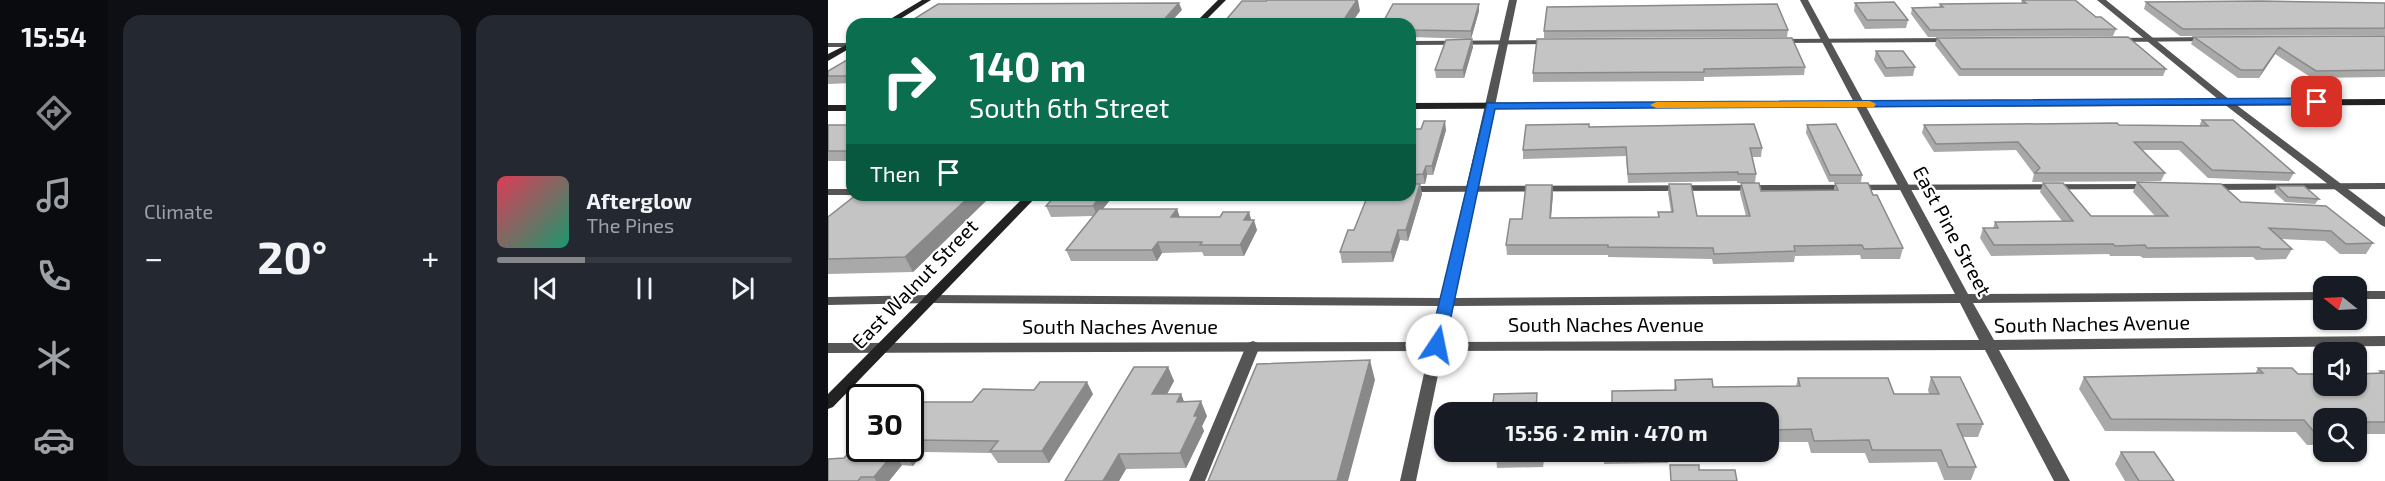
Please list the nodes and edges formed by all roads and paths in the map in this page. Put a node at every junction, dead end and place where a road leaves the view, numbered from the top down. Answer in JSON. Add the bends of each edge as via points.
{"nodes":[{"id":1,"x":927,"y":0,"type":"edge"},
{"id":2,"x":1222,"y":0,"type":"edge"},
{"id":3,"x":1513,"y":0,"type":"edge"},
{"id":4,"x":1804,"y":0,"type":"edge"},
{"id":5,"x":2101,"y":0,"type":"edge"},
{"id":6,"x":896,"y":18,"type":"edge"},
{"id":7,"x":1204,"y":18,"type":"edge"},
{"id":8,"x":2221,"y":39,"type":"edge"},
{"id":9,"x":1959,"y":40,"type":"edge"},
{"id":10,"x":2102,"y":40,"type":"edge"},
{"id":11,"x":2150,"y":40,"type":"junction"},
{"id":12,"x":1767,"y":41,"type":"edge"},
{"id":13,"x":1827,"y":41,"type":"junction"},
{"id":14,"x":1504,"y":42,"type":"junction"},
{"id":15,"x":1564,"y":42,"type":"edge"},
{"id":16,"x":1416,"y":43,"type":"edge"},
{"id":17,"x":828,"y":45,"type":"edge"},
{"id":18,"x":846,"y":45,"type":"edge"},
{"id":19,"x":846,"y":48,"type":"edge"},
{"id":20,"x":828,"y":58,"type":"edge"},
{"id":21,"x":2227,"y":102,"type":"junction"},
{"id":22,"x":2385,"y":102,"type":"edge"},
{"id":23,"x":1862,"y":104,"type":"junction"},
{"id":24,"x":1416,"y":106,"type":"edge"},
{"id":25,"x":1491,"y":106,"type":"junction"},
{"id":26,"x":828,"y":108,"type":"edge"},
{"id":27,"x":846,"y":108,"type":"edge"},
{"id":28,"x":2385,"y":186,"type":"edge"},
{"id":29,"x":1906,"y":187,"type":"junction"},
{"id":30,"x":2158,"y":187,"type":"edge"},
{"id":31,"x":2194,"y":187,"type":"edge"},
{"id":32,"x":2338,"y":187,"type":"junction"},
{"id":33,"x":1416,"y":189,"type":"edge"},
{"id":34,"x":1471,"y":189,"type":"junction"},
{"id":35,"x":828,"y":192,"type":"edge"},
{"id":36,"x":846,"y":192,"type":"edge"},
{"id":37,"x":1026,"y":201,"type":"edge"},
{"id":38,"x":2385,"y":223,"type":"edge"},
{"id":39,"x":2385,"y":295,"type":"edge"},
{"id":40,"x":2313,"y":296,"type":"edge"},
{"id":41,"x":2367,"y":296,"type":"edge"},
{"id":42,"x":1966,"y":298,"type":"junction"},
{"id":43,"x":930,"y":299,"type":"junction"},
{"id":44,"x":828,"y":301,"type":"edge"},
{"id":45,"x":1446,"y":302,"type":"junction"},
{"id":46,"x":2385,"y":341,"type":"edge"},
{"id":47,"x":1437,"y":345,"type":"junction"},
{"id":48,"x":1990,"y":345,"type":"junction"},
{"id":49,"x":1253,"y":346,"type":"junction"},
{"id":50,"x":882,"y":347,"type":"junction"},
{"id":51,"x":828,"y":348,"type":"edge"},
{"id":52,"x":828,"y":404,"type":"edge"},
{"id":53,"x":1197,"y":481,"type":"edge"},
{"id":54,"x":1408,"y":481,"type":"edge"},
{"id":55,"x":2062,"y":481,"type":"edge"}],
"edges":[{"from":1,"to":6,"type":"street"},
{"from":2,"to":7,"type":"street"},
{"from":3,"to":14,"type":"street"},
{"from":4,"to":13,"type":"street","name":"East Pine Street"},
{"from":5,"to":11,"type":"street"},
{"from":8,"to":11,"type":"street"},
{"from":9,"to":13,"type":"street"},
{"from":10,"to":11,"type":"street"},
{"from":11,"to":21,"type":"street"},
{"from":12,"to":13,"type":"street"},
{"from":13,"to":23,"type":"street","name":"East Pine Street"},
{"from":14,"to":15,"type":"street"},
{"from":14,"to":16,"type":"street"},
{"from":14,"to":25,"type":"street"},
{"from":17,"to":18,"type":"street"},
{"from":19,"to":20,"type":"street"},
{"from":21,"to":22,"type":"street"},
{"from":21,"to":23,"type":"street"},
{"from":21,"to":32,"type":"street"},
{"from":23,"to":25,"type":"street"},
{"from":23,"to":29,"type":"street","name":"East Pine Street"},
{"from":24,"to":25,"type":"street"},
{"from":25,"to":34,"type":"street"},
{"from":26,"to":27,"type":"street"},
{"from":28,"to":32,"type":"street"},
{"from":29,"to":30,"type":"street"},
{"from":29,"to":34,"type":"street"},
{"from":29,"to":42,"type":"street","name":"East Pine Street"},
{"from":31,"to":32,"type":"street"},
{"from":32,"to":38,"type":"street"},
{"from":33,"to":34,"type":"street"},
{"from":34,"to":45,"type":"street"},
{"from":35,"to":36,"type":"street"},
{"from":37,"to":43,"type":"street","name":"East Walnut Street"},
{"from":39,"to":41,"type":"street"},
{"from":40,"to":42,"type":"street","name":"South Naches Avenue"},
{"from":42,"to":45,"type":"street","name":"South Naches Avenue"},
{"from":42,"to":48,"type":"street","name":"East Pine Street"},
{"from":43,"to":44,"type":"street","name":"South Naches Avenue"},
{"from":43,"to":45,"type":"street","name":"South Naches Avenue"},
{"from":43,"to":50,"type":"street","name":"East Walnut Street"},
{"from":45,"to":47,"type":"street"},
{"from":46,"to":48,"type":"street","name":"South Naches Avenue"},
{"from":47,"to":48,"type":"street","name":"South Naches Avenue"},
{"from":47,"to":49,"type":"street","name":"South Naches Avenue"},
{"from":47,"to":54,"type":"street"},
{"from":48,"to":55,"type":"street","name":"East Pine Street"},
{"from":49,"to":50,"type":"street","name":"South Naches Avenue"},
{"from":49,"to":53,"type":"street"},
{"from":50,"to":51,"type":"street","name":"South Naches Avenue"},
{"from":50,"to":52,"type":"street","name":"East Walnut Street"}]}
